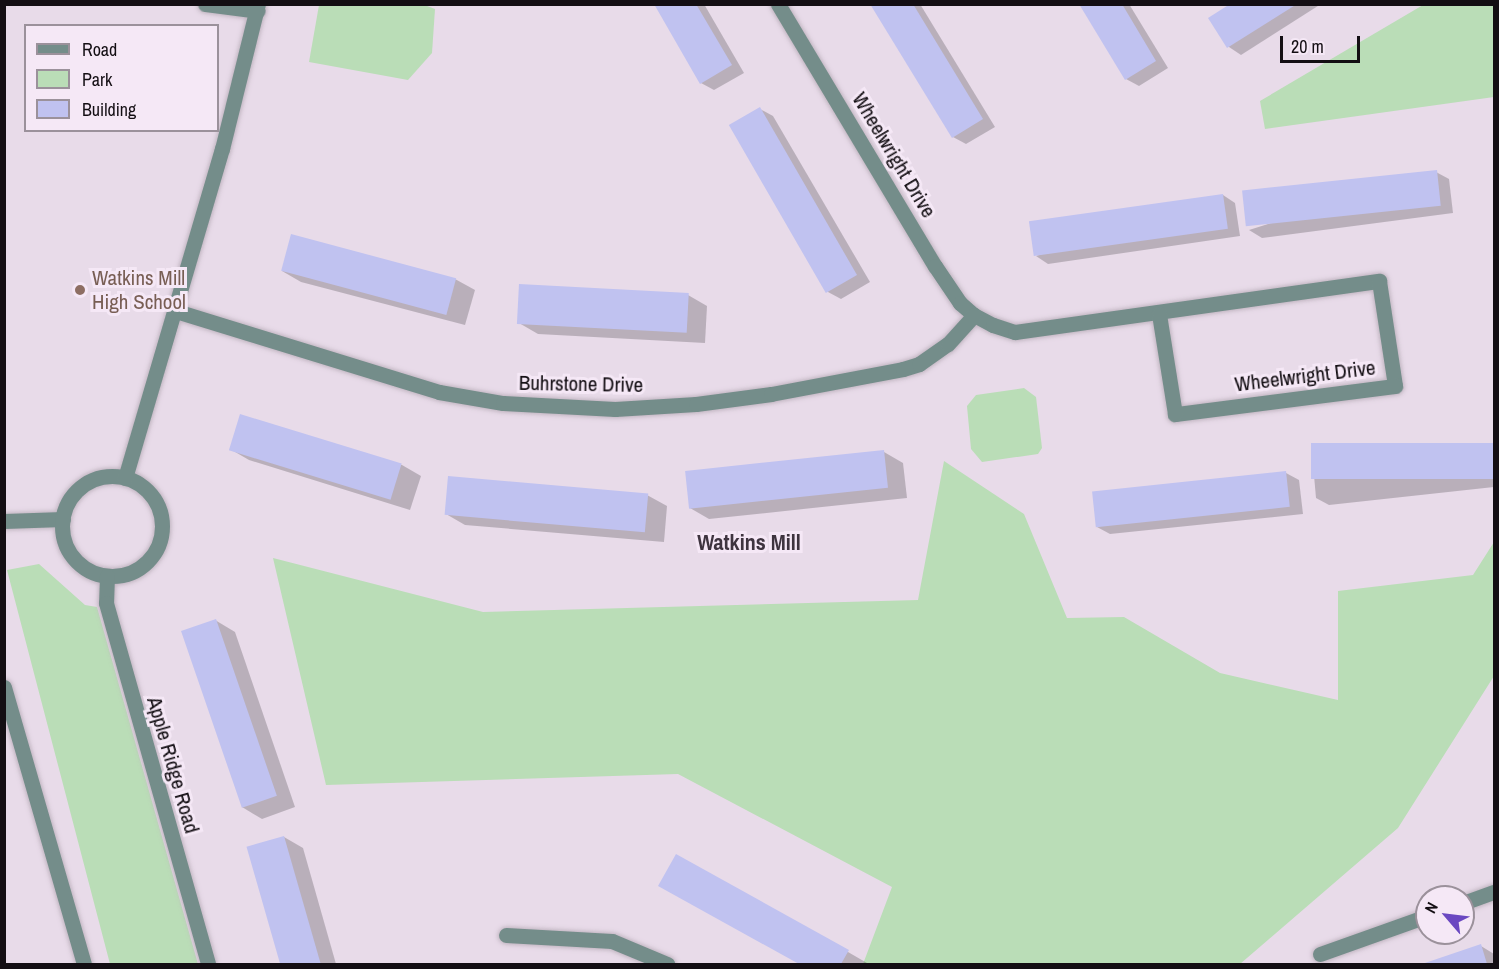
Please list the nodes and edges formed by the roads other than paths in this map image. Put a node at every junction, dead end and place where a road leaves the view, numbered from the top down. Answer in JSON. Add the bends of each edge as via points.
{"nodes":[{"id":1,"x":206,"y":4,"type":"edge"},
{"id":2,"x":778,"y":4,"type":"edge"},
{"id":3,"x":258,"y":8,"type":"edge"},
{"id":4,"x":176,"y":311,"type":"junction"},
{"id":5,"x":1159,"y":314,"type":"junction"},
{"id":6,"x":975,"y":315,"type":"junction"},
{"id":7,"x":125,"y":478,"type":"junction"},
{"id":8,"x":63,"y":519,"type":"junction"},
{"id":9,"x":4,"y":521,"type":"edge"},
{"id":10,"x":107,"y":576,"type":"junction"},
{"id":11,"x":4,"y":687,"type":"edge"},
{"id":12,"x":1494,"y":892,"type":"edge"},
{"id":13,"x":1475,"y":899,"type":"edge"},
{"id":14,"x":1415,"y":920,"type":"edge"},
{"id":15,"x":506,"y":935,"type":"dead end"},
{"id":16,"x":1320,"y":954,"type":"dead end"},
{"id":17,"x":84,"y":964,"type":"edge"},
{"id":18,"x":208,"y":964,"type":"edge"},
{"id":19,"x":667,"y":964,"type":"edge"}],
"edges":[{"from":1,"to":3,"type":"street"},
{"from":2,"to":6,"type":"street","name":"Wheelwright Drive","via":[[935,266],[960,303]]},
{"from":3,"to":4,"type":"street"},
{"from":4,"to":6,"type":"street","name":"Buhrstone Drive","via":[[438,392],[504,403],[615,409],[696,404],[903,369],[919,364],[948,344]]},
{"from":4,"to":7,"type":"street"},
{"from":5,"to":5,"type":"street","name":"Wheelwright Drive","via":[[1379,281],[1395,386],[1175,414]]},
{"from":5,"to":6,"type":"street","name":"Wheelwright Drive","via":[[1015,332]]},
{"from":7,"to":8,"type":"street","via":[[105,477],[87,484],[76,492]]},
{"from":7,"to":10,"type":"street","via":[[148,492],[156,502],[162,527],[159,543],[147,562],[127,574]]},
{"from":8,"to":9,"type":"street"},
{"from":8,"to":10,"type":"street","via":[[69,551],[87,570]]},
{"from":10,"to":18,"type":"street","name":"Apple Ridge Road","via":[[106,603]]},
{"from":11,"to":17,"type":"street"},
{"from":12,"to":13,"type":"street"},
{"from":14,"to":16,"type":"street"},
{"from":15,"to":19,"type":"street","via":[[612,941]]}]}
